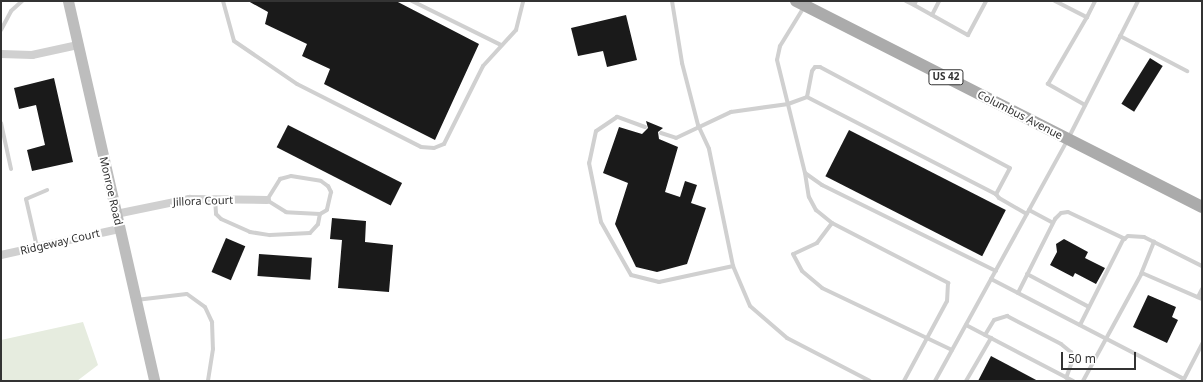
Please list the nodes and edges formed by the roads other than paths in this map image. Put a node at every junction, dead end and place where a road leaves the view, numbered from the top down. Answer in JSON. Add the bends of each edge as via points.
{"nodes":[{"id":1,"x":22,"y":1,"type":"edge"},
{"id":2,"x":68,"y":1,"type":"edge"},
{"id":3,"x":223,"y":1,"type":"edge"},
{"id":4,"x":412,"y":1,"type":"edge"},
{"id":5,"x":523,"y":1,"type":"edge"},
{"id":6,"x":672,"y":1,"type":"edge"},
{"id":7,"x":906,"y":1,"type":"edge"},
{"id":8,"x":939,"y":1,"type":"edge"},
{"id":9,"x":986,"y":1,"type":"edge"},
{"id":10,"x":1055,"y":1,"type":"edge"},
{"id":11,"x":1095,"y":1,"type":"edge"},
{"id":12,"x":1138,"y":1,"type":"edge"},
{"id":13,"x":803,"y":3,"type":"edge"},
{"id":14,"x":915,"y":3,"type":"edge"},
{"id":15,"x":932,"y":15,"type":"junction"},
{"id":16,"x":1087,"y":17,"type":"junction"},
{"id":17,"x":1,"y":30,"type":"edge"},
{"id":18,"x":1120,"y":36,"type":"junction"},
{"id":19,"x":78,"y":45,"type":"junction"},
{"id":20,"x":501,"y":45,"type":"junction"},
{"id":21,"x":1,"y":54,"type":"edge"},
{"id":22,"x":1187,"y":70,"type":"dead end"},
{"id":23,"x":807,"y":97,"type":"junction"},
{"id":24,"x":788,"y":104,"type":"junction"},
{"id":25,"x":1085,"y":105,"type":"junction"},
{"id":26,"x":1,"y":123,"type":"edge"},
{"id":27,"x":698,"y":125,"type":"junction"},
{"id":28,"x":644,"y":127,"type":"dead end"},
{"id":29,"x":661,"y":133,"type":"dead end"},
{"id":30,"x":1068,"y":139,"type":"junction"},
{"id":31,"x":11,"y":169,"type":"dead end"},
{"id":32,"x":805,"y":173,"type":"junction"},
{"id":33,"x":47,"y":190,"type":"dead end"},
{"id":34,"x":996,"y":194,"type":"junction"},
{"id":35,"x":215,"y":199,"type":"junction"},
{"id":36,"x":267,"y":200,"type":"junction"},
{"id":37,"x":1202,"y":207,"type":"edge"},
{"id":38,"x":1028,"y":212,"type":"junction"},
{"id":39,"x":116,"y":214,"type":"junction"},
{"id":40,"x":320,"y":214,"type":"junction"},
{"id":41,"x":832,"y":223,"type":"junction"},
{"id":42,"x":1053,"y":223,"type":"junction"},
{"id":43,"x":119,"y":229,"type":"junction"},
{"id":44,"x":1125,"y":239,"type":"junction"},
{"id":45,"x":1154,"y":242,"type":"junction"},
{"id":46,"x":37,"y":247,"type":"junction"},
{"id":47,"x":1,"y":255,"type":"edge"},
{"id":48,"x":733,"y":266,"type":"junction"},
{"id":49,"x":1202,"y":266,"type":"edge"},
{"id":50,"x":996,"y":271,"type":"junction"},
{"id":51,"x":1027,"y":274,"type":"junction"},
{"id":52,"x":1140,"y":274,"type":"junction"},
{"id":53,"x":991,"y":279,"type":"junction"},
{"id":54,"x":1202,"y":289,"type":"edge"},
{"id":55,"x":1018,"y":293,"type":"junction"},
{"id":56,"x":1200,"y":298,"type":"edge"},
{"id":57,"x":135,"y":300,"type":"junction"},
{"id":58,"x":1089,"y":307,"type":"junction"},
{"id":59,"x":966,"y":325,"type":"junction"},
{"id":60,"x":1080,"y":325,"type":"junction"},
{"id":61,"x":985,"y":335,"type":"junction"},
{"id":62,"x":927,"y":338,"type":"junction"},
{"id":63,"x":991,"y":338,"type":"junction"},
{"id":64,"x":1106,"y":339,"type":"junction"},
{"id":65,"x":1202,"y":344,"type":"edge"},
{"id":66,"x":952,"y":350,"type":"junction"},
{"id":67,"x":1066,"y":378,"type":"junction"},
{"id":68,"x":1184,"y":380,"type":"edge"},
{"id":69,"x":154,"y":381,"type":"edge"},
{"id":70,"x":208,"y":381,"type":"edge"},
{"id":71,"x":870,"y":381,"type":"edge"},
{"id":72,"x":904,"y":381,"type":"edge"},
{"id":73,"x":935,"y":381,"type":"edge"},
{"id":74,"x":966,"y":381,"type":"edge"},
{"id":75,"x":1073,"y":381,"type":"edge"},
{"id":76,"x":1083,"y":381,"type":"edge"}],
"edges":[{"from":1,"to":17,"type":"lane","via":[[11,10]]},
{"from":2,"to":19,"type":"street","name":"Monroe Road"},
{"from":3,"to":20,"type":"lane","via":[[234,41],[297,84],[421,147],[434,148],[444,144],[483,66]]},
{"from":4,"to":20,"type":"lane"},
{"from":5,"to":20,"type":"lane","via":[[516,30]]},
{"from":6,"to":27,"type":"lane","via":[[682,63]]},
{"from":7,"to":14,"type":"lane"},
{"from":8,"to":15,"type":"lane"},
{"from":9,"to":15,"type":"lane","via":[[968,34]]},
{"from":10,"to":16,"type":"lane"},
{"from":11,"to":16,"type":"lane"},
{"from":12,"to":18,"type":"lane"},
{"from":13,"to":24,"type":"lane","via":[[780,46],[777,60]]},
{"from":13,"to":30,"type":"main road","name":"Columbus Avenue","number":"US 42"},
{"from":14,"to":15,"type":"lane"},
{"from":16,"to":25,"type":"lane","via":[[1048,84]]},
{"from":18,"to":22,"type":"lane"},
{"from":18,"to":25,"type":"lane"},
{"from":19,"to":21,"type":"street","via":[[32,55]]},
{"from":19,"to":39,"type":"street","name":"Monroe Road"},
{"from":23,"to":24,"type":"lane"},
{"from":23,"to":34,"type":"lane"},
{"from":23,"to":34,"type":"lane","via":[[812,72],[815,67],[820,67],[1010,168]]},
{"from":24,"to":27,"type":"lane","via":[[731,112]]},
{"from":24,"to":32,"type":"lane"},
{"from":25,"to":30,"type":"lane"},
{"from":26,"to":31,"type":"lane"},
{"from":27,"to":29,"type":"lane","via":[[676,138]]},
{"from":27,"to":48,"type":"lane","via":[[709,149]]},
{"from":28,"to":48,"type":"lane","via":[[617,117],[596,131],[589,163],[601,222],[631,275],[659,282]]},
{"from":30,"to":37,"type":"main road","name":"Columbus Avenue","number":"US 42"},
{"from":30,"to":38,"type":"lane"},
{"from":32,"to":41,"type":"lane","via":[[812,204]]},
{"from":32,"to":50,"type":"lane","via":[[822,185]]},
{"from":33,"to":46,"type":"lane","via":[[26,198]]},
{"from":34,"to":38,"type":"lane","via":[[999,198]]},
{"from":35,"to":36,"type":"street","name":"Jillora Court"},
{"from":35,"to":39,"type":"street","name":"Jillora Court","via":[[166,203]]},
{"from":35,"to":40,"type":"lane","via":[[216,214],[221,219],[250,232],[270,235],[310,233],[318,224]]},
{"from":36,"to":40,"type":"lane","via":[[286,212]]},
{"from":36,"to":40,"type":"lane","via":[[280,179],[291,176],[321,181],[331,192],[328,210]]},
{"from":38,"to":42,"type":"lane"},
{"from":38,"to":50,"type":"lane"},
{"from":39,"to":43,"type":"street","name":"Monroe Road"},
{"from":41,"to":62,"type":"lane","via":[[948,282],[947,300]]},
{"from":41,"to":62,"type":"lane","via":[[817,243],[793,254],[802,271],[822,288]]},
{"from":42,"to":44,"type":"lane","via":[[1061,213],[1068,212]]},
{"from":42,"to":51,"type":"lane"},
{"from":43,"to":46,"type":"street","name":"Ridgeway Court"},
{"from":43,"to":57,"type":"street","name":"Monroe Road"},
{"from":44,"to":45,"type":"lane","via":[[1137,234]]},
{"from":44,"to":58,"type":"lane"},
{"from":45,"to":49,"type":"lane"},
{"from":45,"to":52,"type":"lane"},
{"from":46,"to":47,"type":"street","name":"Ridgeway Court"},
{"from":48,"to":71,"type":"lane","via":[[750,306],[769,323],[787,338]]},
{"from":50,"to":53,"type":"lane"},
{"from":51,"to":55,"type":"lane"},
{"from":51,"to":58,"type":"lane"},
{"from":52,"to":56,"type":"lane"},
{"from":52,"to":64,"type":"lane"},
{"from":53,"to":55,"type":"lane"},
{"from":53,"to":59,"type":"lane"},
{"from":54,"to":56,"type":"lane"},
{"from":55,"to":60,"type":"lane"},
{"from":57,"to":69,"type":"street","name":"Monroe Road"},
{"from":57,"to":70,"type":"lane","via":[[187,294],[205,307],[212,322],[213,349]]},
{"from":58,"to":60,"type":"lane"},
{"from":59,"to":61,"type":"lane"},
{"from":59,"to":66,"type":"lane"},
{"from":60,"to":64,"type":"lane"},
{"from":61,"to":63,"type":"lane"},
{"from":61,"to":67,"type":"lane","via":[[994,320],[1006,316],[1061,344],[1071,352],[1073,359]]},
{"from":62,"to":66,"type":"lane"},
{"from":62,"to":72,"type":"lane"},
{"from":63,"to":67,"type":"lane"},
{"from":63,"to":74,"type":"lane"},
{"from":64,"to":68,"type":"lane"},
{"from":64,"to":76,"type":"lane"},
{"from":65,"to":68,"type":"lane"},
{"from":66,"to":73,"type":"lane"},
{"from":67,"to":75,"type":"lane"}]}
